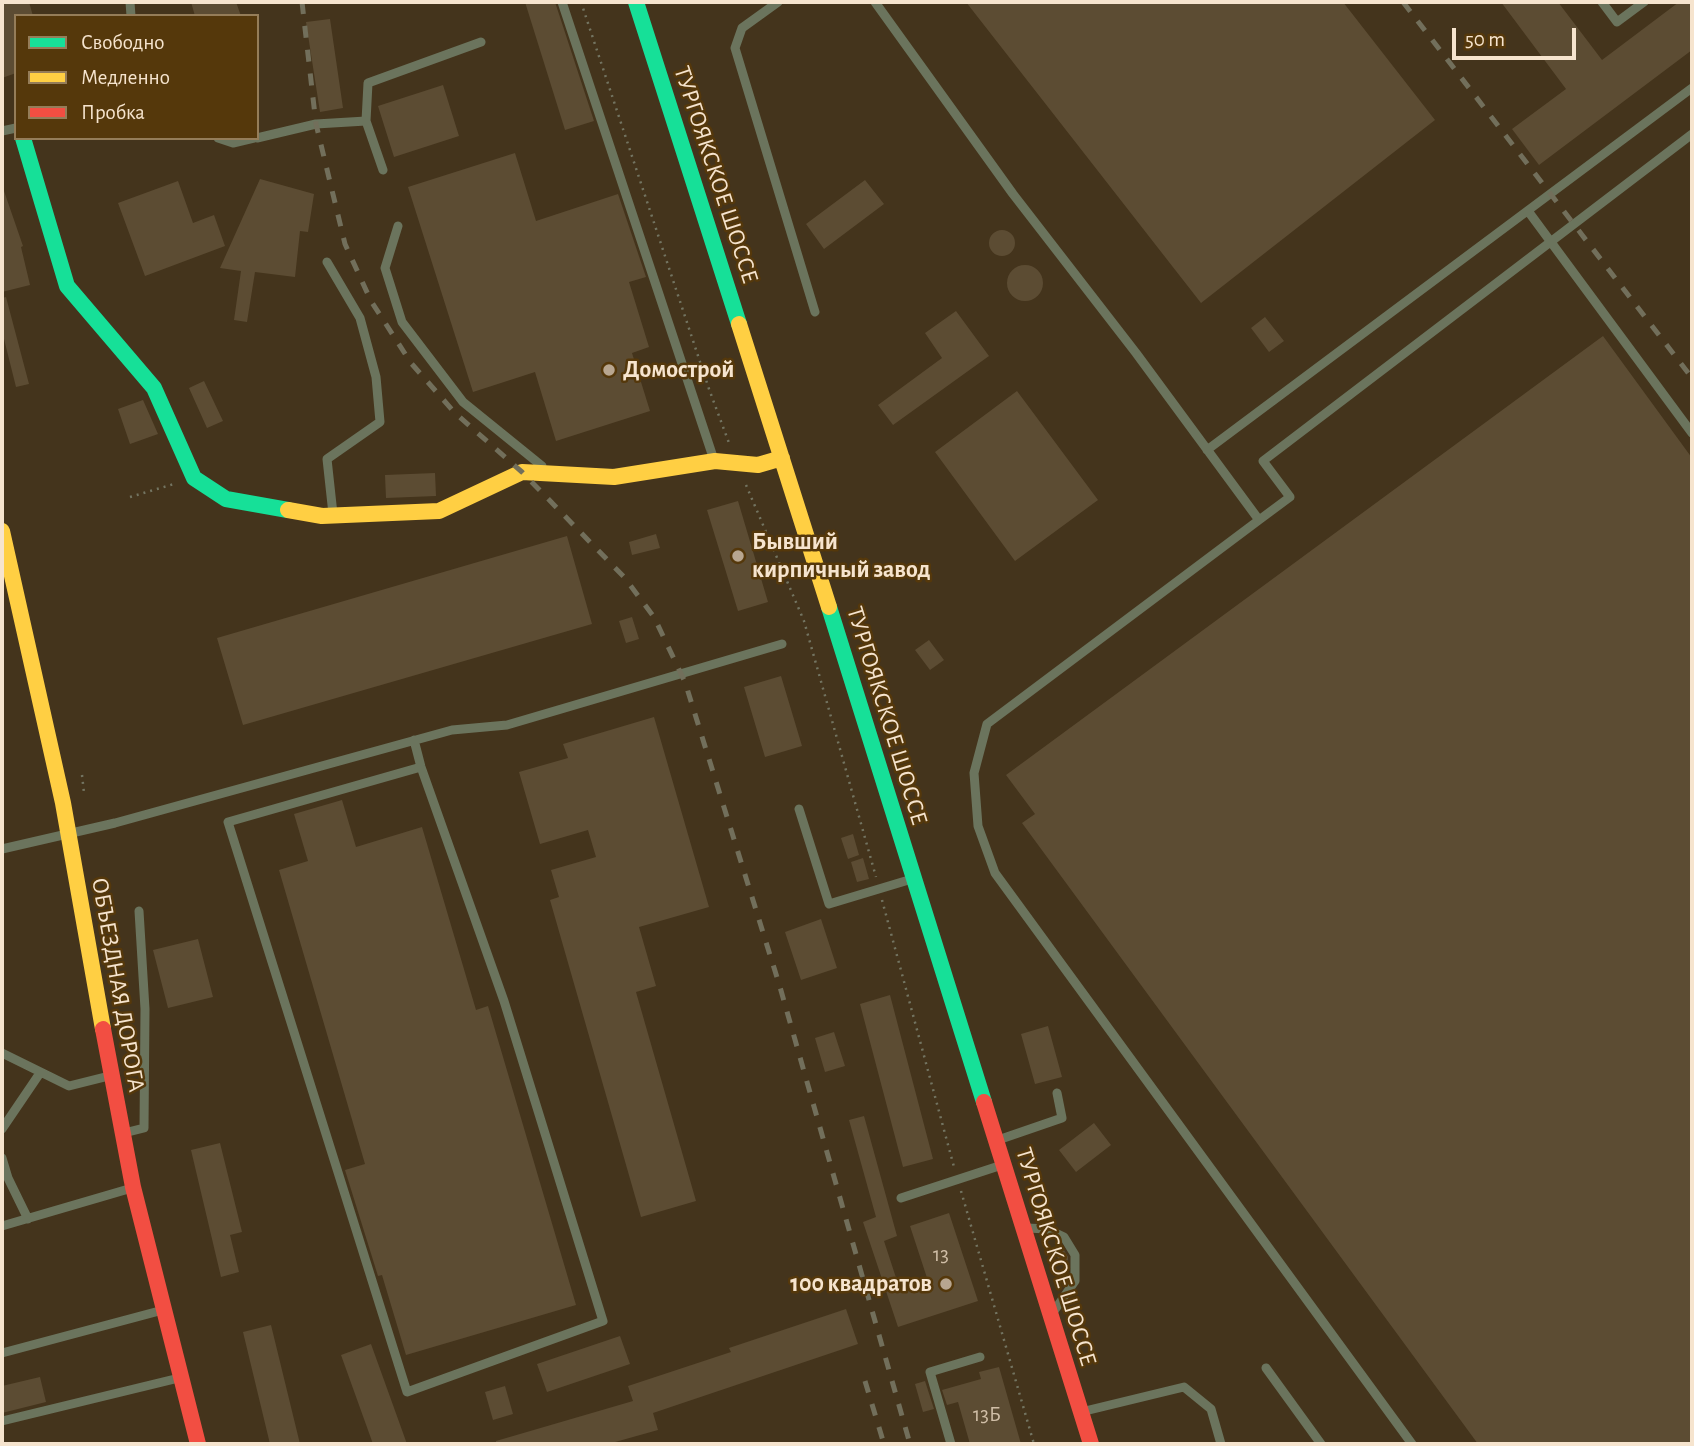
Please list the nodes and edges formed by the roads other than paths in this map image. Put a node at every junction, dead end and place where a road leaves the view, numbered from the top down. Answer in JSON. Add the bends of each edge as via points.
{"nodes":[{"id":1,"x":562,"y":2,"type":"edge"},
{"id":2,"x":636,"y":2,"type":"edge"},
{"id":3,"x":778,"y":2,"type":"edge"},
{"id":4,"x":875,"y":2,"type":"edge"},
{"id":5,"x":1602,"y":2,"type":"edge"},
{"id":6,"x":1644,"y":2,"type":"edge"},
{"id":7,"x":481,"y":42,"type":"dead end"},
{"id":8,"x":1692,"y":88,"type":"edge"},
{"id":9,"x":366,"y":121,"type":"junction"},
{"id":10,"x":1692,"y":134,"type":"edge"},
{"id":11,"x":259,"y":137,"type":"edge"},
{"id":12,"x":24,"y":140,"type":"edge"},
{"id":13,"x":224,"y":140,"type":"edge"},
{"id":14,"x":247,"y":140,"type":"edge"},
{"id":15,"x":383,"y":170,"type":"dead end"},
{"id":16,"x":1528,"y":211,"type":"junction"},
{"id":17,"x":398,"y":226,"type":"dead end"},
{"id":18,"x":1552,"y":243,"type":"junction"},
{"id":19,"x":327,"y":262,"type":"dead end"},
{"id":20,"x":815,"y":313,"type":"dead end"},
{"id":21,"x":1692,"y":433,"type":"edge"},
{"id":22,"x":1207,"y":450,"type":"junction"},
{"id":23,"x":782,"y":458,"type":"junction"},
{"id":24,"x":715,"y":461,"type":"junction"},
{"id":25,"x":552,"y":474,"type":"junction"},
{"id":26,"x":333,"y":515,"type":"junction"},
{"id":27,"x":1259,"y":520,"type":"junction"},
{"id":28,"x":2,"y":531,"type":"edge"},
{"id":29,"x":782,"y":644,"type":"dead end"},
{"id":30,"x":414,"y":740,"type":"junction"},
{"id":31,"x":421,"y":767,"type":"junction"},
{"id":32,"x":799,"y":809,"type":"dead end"},
{"id":33,"x":2,"y":849,"type":"edge"},
{"id":34,"x":914,"y":878,"type":"junction"},
{"id":35,"x":139,"y":911,"type":"dead end"},
{"id":36,"x":2,"y":1053,"type":"edge"},
{"id":37,"x":40,"y":1073,"type":"junction"},
{"id":38,"x":111,"y":1075,"type":"junction"},
{"id":39,"x":1057,"y":1093,"type":"dead end"},
{"id":40,"x":2,"y":1129,"type":"edge"},
{"id":41,"x":122,"y":1134,"type":"junction"},
{"id":42,"x":996,"y":1140,"type":"junction"},
{"id":43,"x":2,"y":1158,"type":"edge"},
{"id":44,"x":1003,"y":1165,"type":"junction"},
{"id":45,"x":134,"y":1187,"type":"junction"},
{"id":46,"x":901,"y":1198,"type":"dead end"},
{"id":47,"x":28,"y":1219,"type":"junction"},
{"id":48,"x":2,"y":1226,"type":"edge"},
{"id":49,"x":1023,"y":1228,"type":"junction"},
{"id":50,"x":165,"y":1310,"type":"junction"},
{"id":51,"x":1051,"y":1315,"type":"junction"},
{"id":52,"x":2,"y":1353,"type":"edge"},
{"id":53,"x":980,"y":1357,"type":"dead end"},
{"id":54,"x":1266,"y":1368,"type":"dead end"},
{"id":55,"x":181,"y":1377,"type":"junction"},
{"id":56,"x":1081,"y":1412,"type":"junction"},
{"id":57,"x":2,"y":1420,"type":"edge"},
{"id":58,"x":198,"y":1444,"type":"edge"},
{"id":59,"x":951,"y":1444,"type":"edge"},
{"id":60,"x":1091,"y":1444,"type":"edge"},
{"id":61,"x":1221,"y":1444,"type":"edge"},
{"id":62,"x":1321,"y":1444,"type":"edge"},
{"id":63,"x":1412,"y":1444,"type":"edge"}],
"edges":[{"from":1,"to":24,"type":"lane"},
{"from":2,"to":23,"type":"main road","name":"ТУРГОЯКСКОЕ ШОССЕ"},
{"from":3,"to":20,"type":"lane","via":[[742,28],[735,48]]},
{"from":4,"to":22,"type":"lane"},
{"from":5,"to":6,"type":"lane","via":[[1617,22]]},
{"from":7,"to":9,"type":"lane","via":[[368,83]]},
{"from":8,"to":16,"type":"lane"},
{"from":9,"to":11,"type":"lane","via":[[316,124]]},
{"from":9,"to":15,"type":"lane"},
{"from":10,"to":18,"type":"lane"},
{"from":12,"to":26,"type":"main road","via":[[67,286],[154,388],[194,478],[226,499]]},
{"from":13,"to":14,"type":"lane"},
{"from":16,"to":18,"type":"lane"},
{"from":16,"to":22,"type":"lane"},
{"from":17,"to":25,"type":"lane","via":[[385,268],[402,322],[463,402]]},
{"from":18,"to":21,"type":"lane"},
{"from":18,"to":27,"type":"lane","via":[[1263,461],[1290,497]]},
{"from":19,"to":26,"type":"lane","via":[[360,318],[376,377],[380,422],[327,459]]},
{"from":22,"to":27,"type":"lane"},
{"from":23,"to":24,"type":"main road","via":[[758,466]]},
{"from":23,"to":34,"type":"main road","name":"ТУРГОЯКСКОЕ ШОССЕ"},
{"from":24,"to":25,"type":"main road","via":[[614,477]]},
{"from":25,"to":26,"type":"main road","via":[[522,472],[439,511]]},
{"from":27,"to":63,"type":"lane","via":[[987,724],[974,773],[978,826],[995,873]]},
{"from":28,"to":38,"type":"main road","name":"ОБЪЕЗДНАЯ ДОРОГА","via":[[63,803]]},
{"from":29,"to":30,"type":"lane","via":[[507,725],[452,730]]},
{"from":30,"to":31,"type":"lane"},
{"from":30,"to":33,"type":"lane","via":[[115,823]]},
{"from":31,"to":31,"type":"lane","via":[[504,1001],[603,1321],[407,1392],[228,822]]},
{"from":32,"to":34,"type":"lane","via":[[829,904]]},
{"from":34,"to":42,"type":"main road","name":"ТУРГОЯКСКОЕ ШОССЕ"},
{"from":35,"to":41,"type":"lane","via":[[145,1009],[144,1128]]},
{"from":36,"to":37,"type":"lane"},
{"from":37,"to":38,"type":"lane","via":[[69,1086]]},
{"from":37,"to":40,"type":"lane"},
{"from":38,"to":41,"type":"main road","name":"ОБЪЕЗДНАЯ ДОРОГА"},
{"from":39,"to":42,"type":"lane","via":[[1062,1118]]},
{"from":41,"to":45,"type":"main road","name":"ОБЪЕЗДНАЯ ДОРОГА"},
{"from":42,"to":44,"type":"main road","name":"ТУРГОЯКСКОЕ ШОССЕ"},
{"from":43,"to":47,"type":"lane"},
{"from":44,"to":46,"type":"lane"},
{"from":44,"to":49,"type":"main road","name":"ТУРГОЯКСКОЕ ШОССЕ"},
{"from":45,"to":47,"type":"lane"},
{"from":45,"to":50,"type":"main road","name":"ОБЪЕЗДНАЯ ДОРОГА"},
{"from":47,"to":48,"type":"lane"},
{"from":49,"to":51,"type":"main road","name":"ТУРГОЯКСКОЕ ШОССЕ"},
{"from":49,"to":51,"type":"lane","via":[[1047,1229],[1064,1237],[1074,1255],[1075,1281]]},
{"from":50,"to":52,"type":"lane"},
{"from":50,"to":55,"type":"main road","name":"ОБЪЕЗДНАЯ ДОРОГА"},
{"from":51,"to":56,"type":"main road","name":"ТУРГОЯКСКОЕ ШОССЕ"},
{"from":53,"to":59,"type":"lane","via":[[930,1372]]},
{"from":54,"to":62,"type":"lane"},
{"from":55,"to":57,"type":"lane"},
{"from":55,"to":58,"type":"main road","name":"ОБЪЕЗДНАЯ ДОРОГА"},
{"from":56,"to":60,"type":"main road","name":"ТУРГОЯКСКОЕ ШОССЕ"},
{"from":56,"to":61,"type":"lane","via":[[1184,1387],[1210,1409]]}]}
